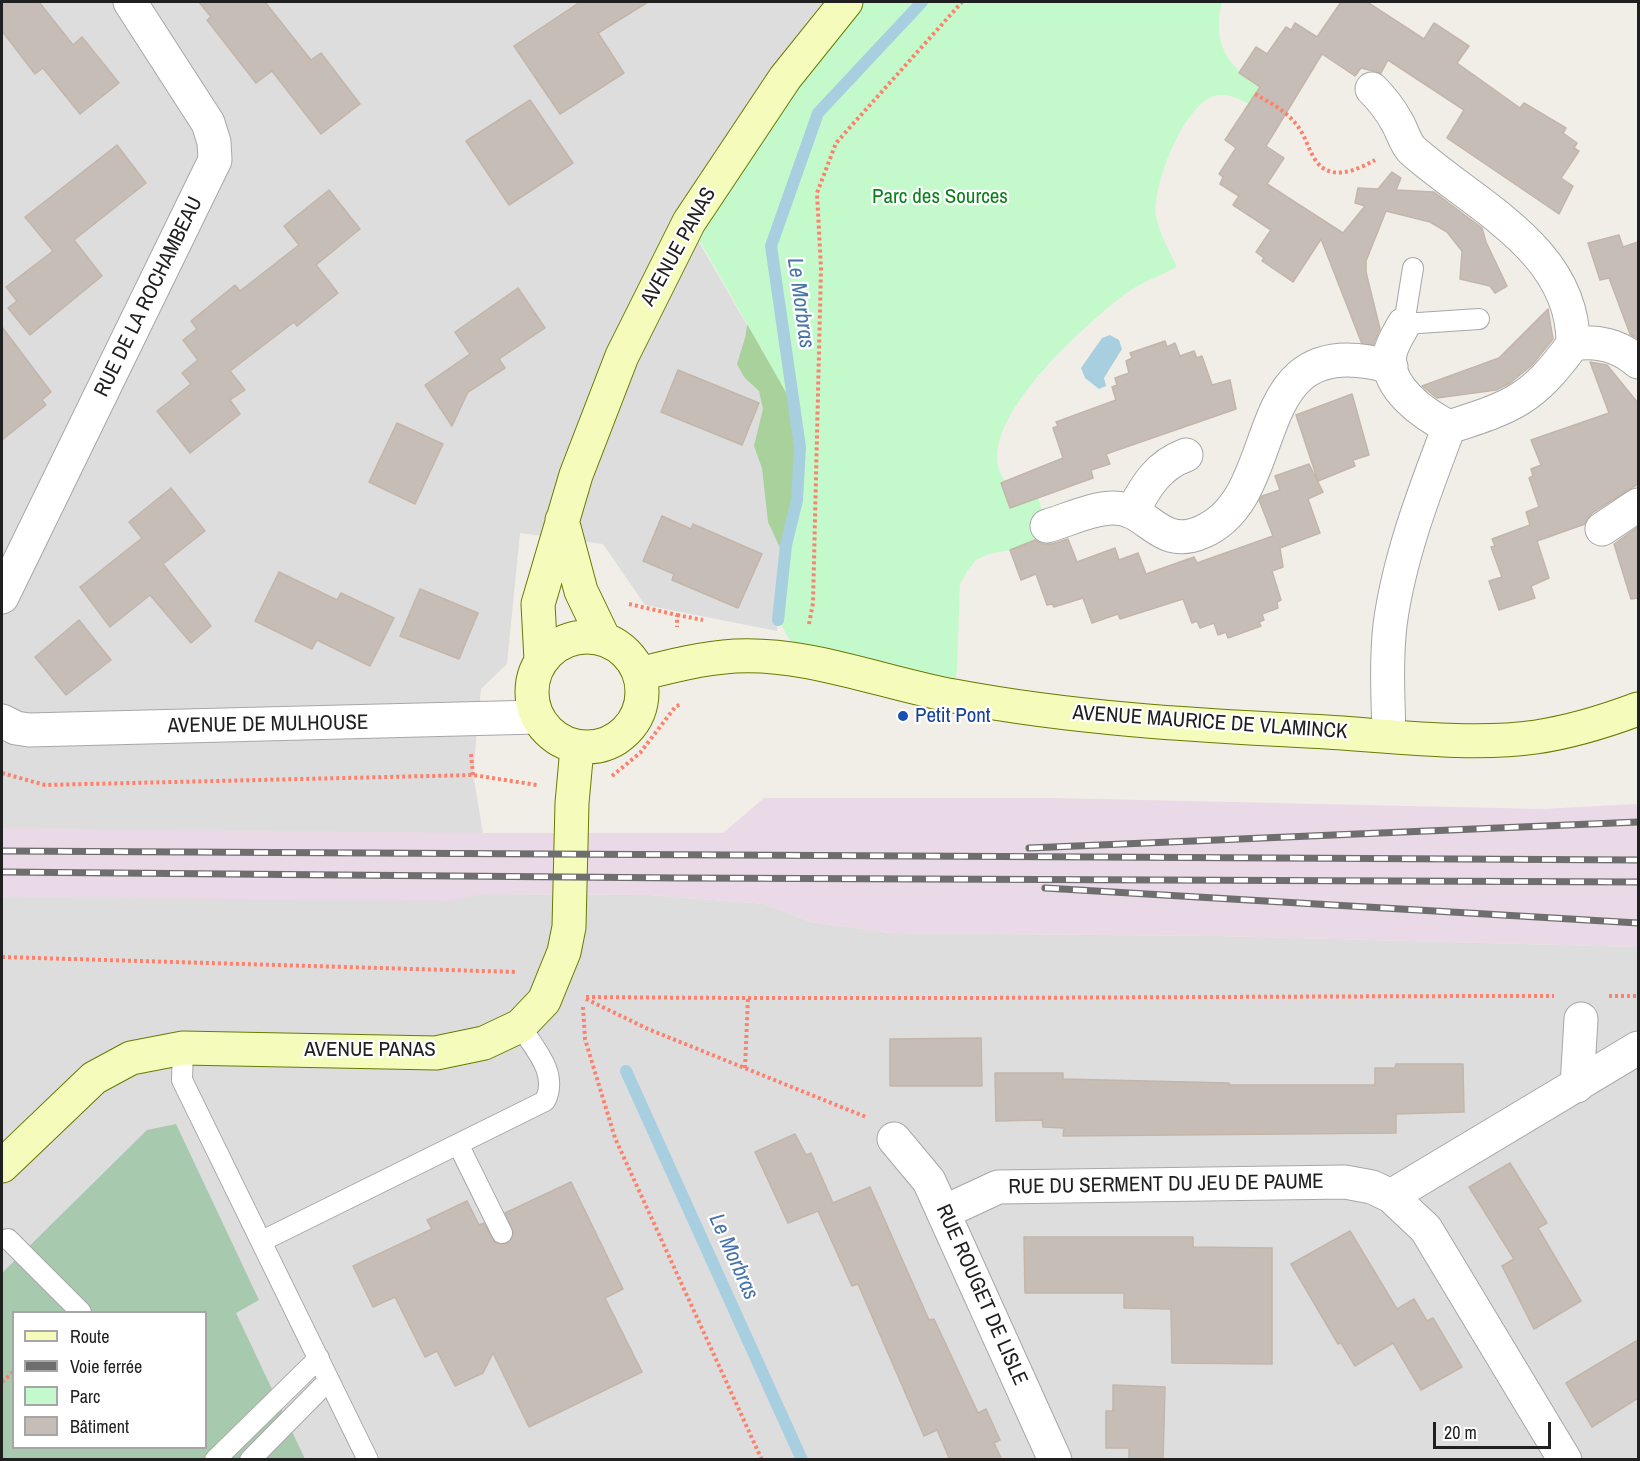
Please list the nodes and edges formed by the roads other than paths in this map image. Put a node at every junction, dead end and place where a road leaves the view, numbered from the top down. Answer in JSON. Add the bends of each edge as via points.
{"nodes":[{"id":1,"x":130,"y":2,"type":"edge"},
{"id":2,"x":846,"y":2,"type":"edge"},
{"id":3,"x":1372,"y":89,"type":"dead end"},
{"id":4,"x":1413,"y":268,"type":"dead end"},
{"id":5,"x":1479,"y":319,"type":"dead end"},
{"id":6,"x":1404,"y":324,"type":"junction"},
{"id":7,"x":1573,"y":344,"type":"junction"},
{"id":8,"x":1638,"y":362,"type":"edge"},
{"id":9,"x":1390,"y":367,"type":"junction"},
{"id":10,"x":1449,"y":427,"type":"junction"},
{"id":11,"x":1186,"y":455,"type":"dead end"},
{"id":12,"x":1638,"y":505,"type":"edge"},
{"id":13,"x":1132,"y":512,"type":"junction"},
{"id":14,"x":562,"y":520,"type":"junction"},
{"id":15,"x":1047,"y":526,"type":"dead end"},
{"id":16,"x":1602,"y":529,"type":"dead end"},
{"id":17,"x":2,"y":597,"type":"edge"},
{"id":18,"x":604,"y":639,"type":"junction"},
{"id":19,"x":541,"y":660,"type":"junction"},
{"id":20,"x":640,"y":674,"type":"junction"},
{"id":21,"x":1638,"y":709,"type":"edge"},
{"id":22,"x":537,"y":717,"type":"junction"},
{"id":23,"x":2,"y":721,"type":"edge"},
{"id":24,"x":1389,"y":735,"type":"junction"},
{"id":25,"x":577,"y":748,"type":"junction"},
{"id":26,"x":1581,"y":1019,"type":"dead end"},
{"id":27,"x":520,"y":1026,"type":"junction"},
{"id":28,"x":183,"y":1048,"type":"junction"},
{"id":29,"x":1638,"y":1048,"type":"edge"},
{"id":30,"x":1577,"y":1086,"type":"junction"},
{"id":31,"x":894,"y":1139,"type":"road end"},
{"id":32,"x":458,"y":1144,"type":"junction"},
{"id":33,"x":2,"y":1166,"type":"edge"},
{"id":34,"x":1391,"y":1196,"type":"junction"},
{"id":35,"x":944,"y":1212,"type":"junction"},
{"id":36,"x":502,"y":1233,"type":"dead end"},
{"id":37,"x":8,"y":1239,"type":"dead end"},
{"id":38,"x":261,"y":1241,"type":"junction"},
{"id":39,"x":80,"y":1311,"type":"edge"},
{"id":40,"x":319,"y":1358,"type":"junction"},
{"id":41,"x":329,"y":1380,"type":"junction"},
{"id":42,"x":213,"y":1453,"type":"edge"},
{"id":43,"x":250,"y":1460,"type":"edge"},
{"id":44,"x":368,"y":1460,"type":"edge"},
{"id":45,"x":1055,"y":1460,"type":"edge"},
{"id":46,"x":1565,"y":1460,"type":"edge"}],
"edges":[{"from":1,"to":17,"type":"street","name":"RUE DE LA ROCHAMBEAU","via":[[208,123],[215,160]]},
{"from":2,"to":14,"type":"street","name":"AVENUE PANAS","via":[[785,78],[689,222],[622,356]]},
{"from":3,"to":7,"type":"street","via":[[1391,112],[1410,148],[1520,235],[1543,260],[1567,300]]},
{"from":4,"to":6,"type":"lane"},
{"from":5,"to":6,"type":"lane"},
{"from":6,"to":9,"type":"street","via":[[1390,355]]},
{"from":7,"to":8,"type":"street","via":[[1601,343]]},
{"from":7,"to":10,"type":"street","via":[[1539,387],[1522,400]]},
{"from":9,"to":10,"type":"street","via":[[1413,402]]},
{"from":9,"to":13,"type":"street","via":[[1363,360],[1341,360],[1317,367],[1296,381],[1277,406],[1243,492],[1229,513],[1203,532],[1170,536]]},
{"from":10,"to":24,"type":"street","via":[[1397,588],[1390,625]]},
{"from":11,"to":13,"type":"street","via":[[1161,467]]},
{"from":12,"to":16,"type":"street"},
{"from":13,"to":15,"type":"street","via":[[1105,509]]},
{"from":14,"to":18,"type":"street","via":[[581,591]]},
{"from":14,"to":19,"type":"street","name":"AVENUE PANAS","via":[[538,604]]},
{"from":18,"to":19,"type":"street","via":[[584,636],[565,640]]},
{"from":18,"to":20,"type":"street","via":[[623,648]]},
{"from":19,"to":22,"type":"street","via":[[532,678],[531,698]]},
{"from":20,"to":24,"type":"street","name":"AVENUE MAURICE DE VLAMINCK","via":[[736,656],[802,661],[953,696],[1069,714],[1151,723]]},
{"from":20,"to":25,"type":"street","via":[[643,693],[631,726],[616,739]]},
{"from":21,"to":24,"type":"street","name":"AVENUE MAURICE DE VLAMINCK","via":[[1535,737],[1466,740]]},
{"from":22,"to":23,"type":"street","name":"AVENUE DE MULHOUSE","via":[[29,730]]},
{"from":22,"to":25,"type":"street","via":[[554,737]]},
{"from":25,"to":27,"type":"street","name":"AVENUE PANAS","via":[[564,952],[544,1002]]},
{"from":26,"to":30,"type":"street"},
{"from":27,"to":28,"type":"street","name":"AVENUE PANAS","via":[[484,1043],[436,1053]]},
{"from":27,"to":32,"type":"lane","via":[[547,1067],[550,1090],[544,1101]]},
{"from":28,"to":33,"type":"street","name":"AVENUE PANAS","via":[[131,1058],[94,1078]]},
{"from":28,"to":38,"type":"lane","via":[[182,1080]]},
{"from":29,"to":30,"type":"street"},
{"from":30,"to":34,"type":"street"},
{"from":31,"to":35,"type":"street","name":"RUE ROUGET DE LISLE","via":[[929,1181]]},
{"from":32,"to":36,"type":"lane"},
{"from":32,"to":38,"type":"lane"},
{"from":34,"to":35,"type":"street","name":"RUE DU SERMENT DU JEU DE PAUME","via":[[1346,1182],[998,1187]]},
{"from":34,"to":46,"type":"street","name":"RUE DU SERMENT DU JEU DE PAUME","via":[[1426,1229]]},
{"from":35,"to":45,"type":"street","name":"RUE ROUGET DE LISLE"},
{"from":37,"to":39,"type":"lane"},
{"from":38,"to":40,"type":"lane"},
{"from":40,"to":41,"type":"lane"},
{"from":40,"to":42,"type":"lane"},
{"from":41,"to":43,"type":"lane"},
{"from":41,"to":44,"type":"lane"}]}
